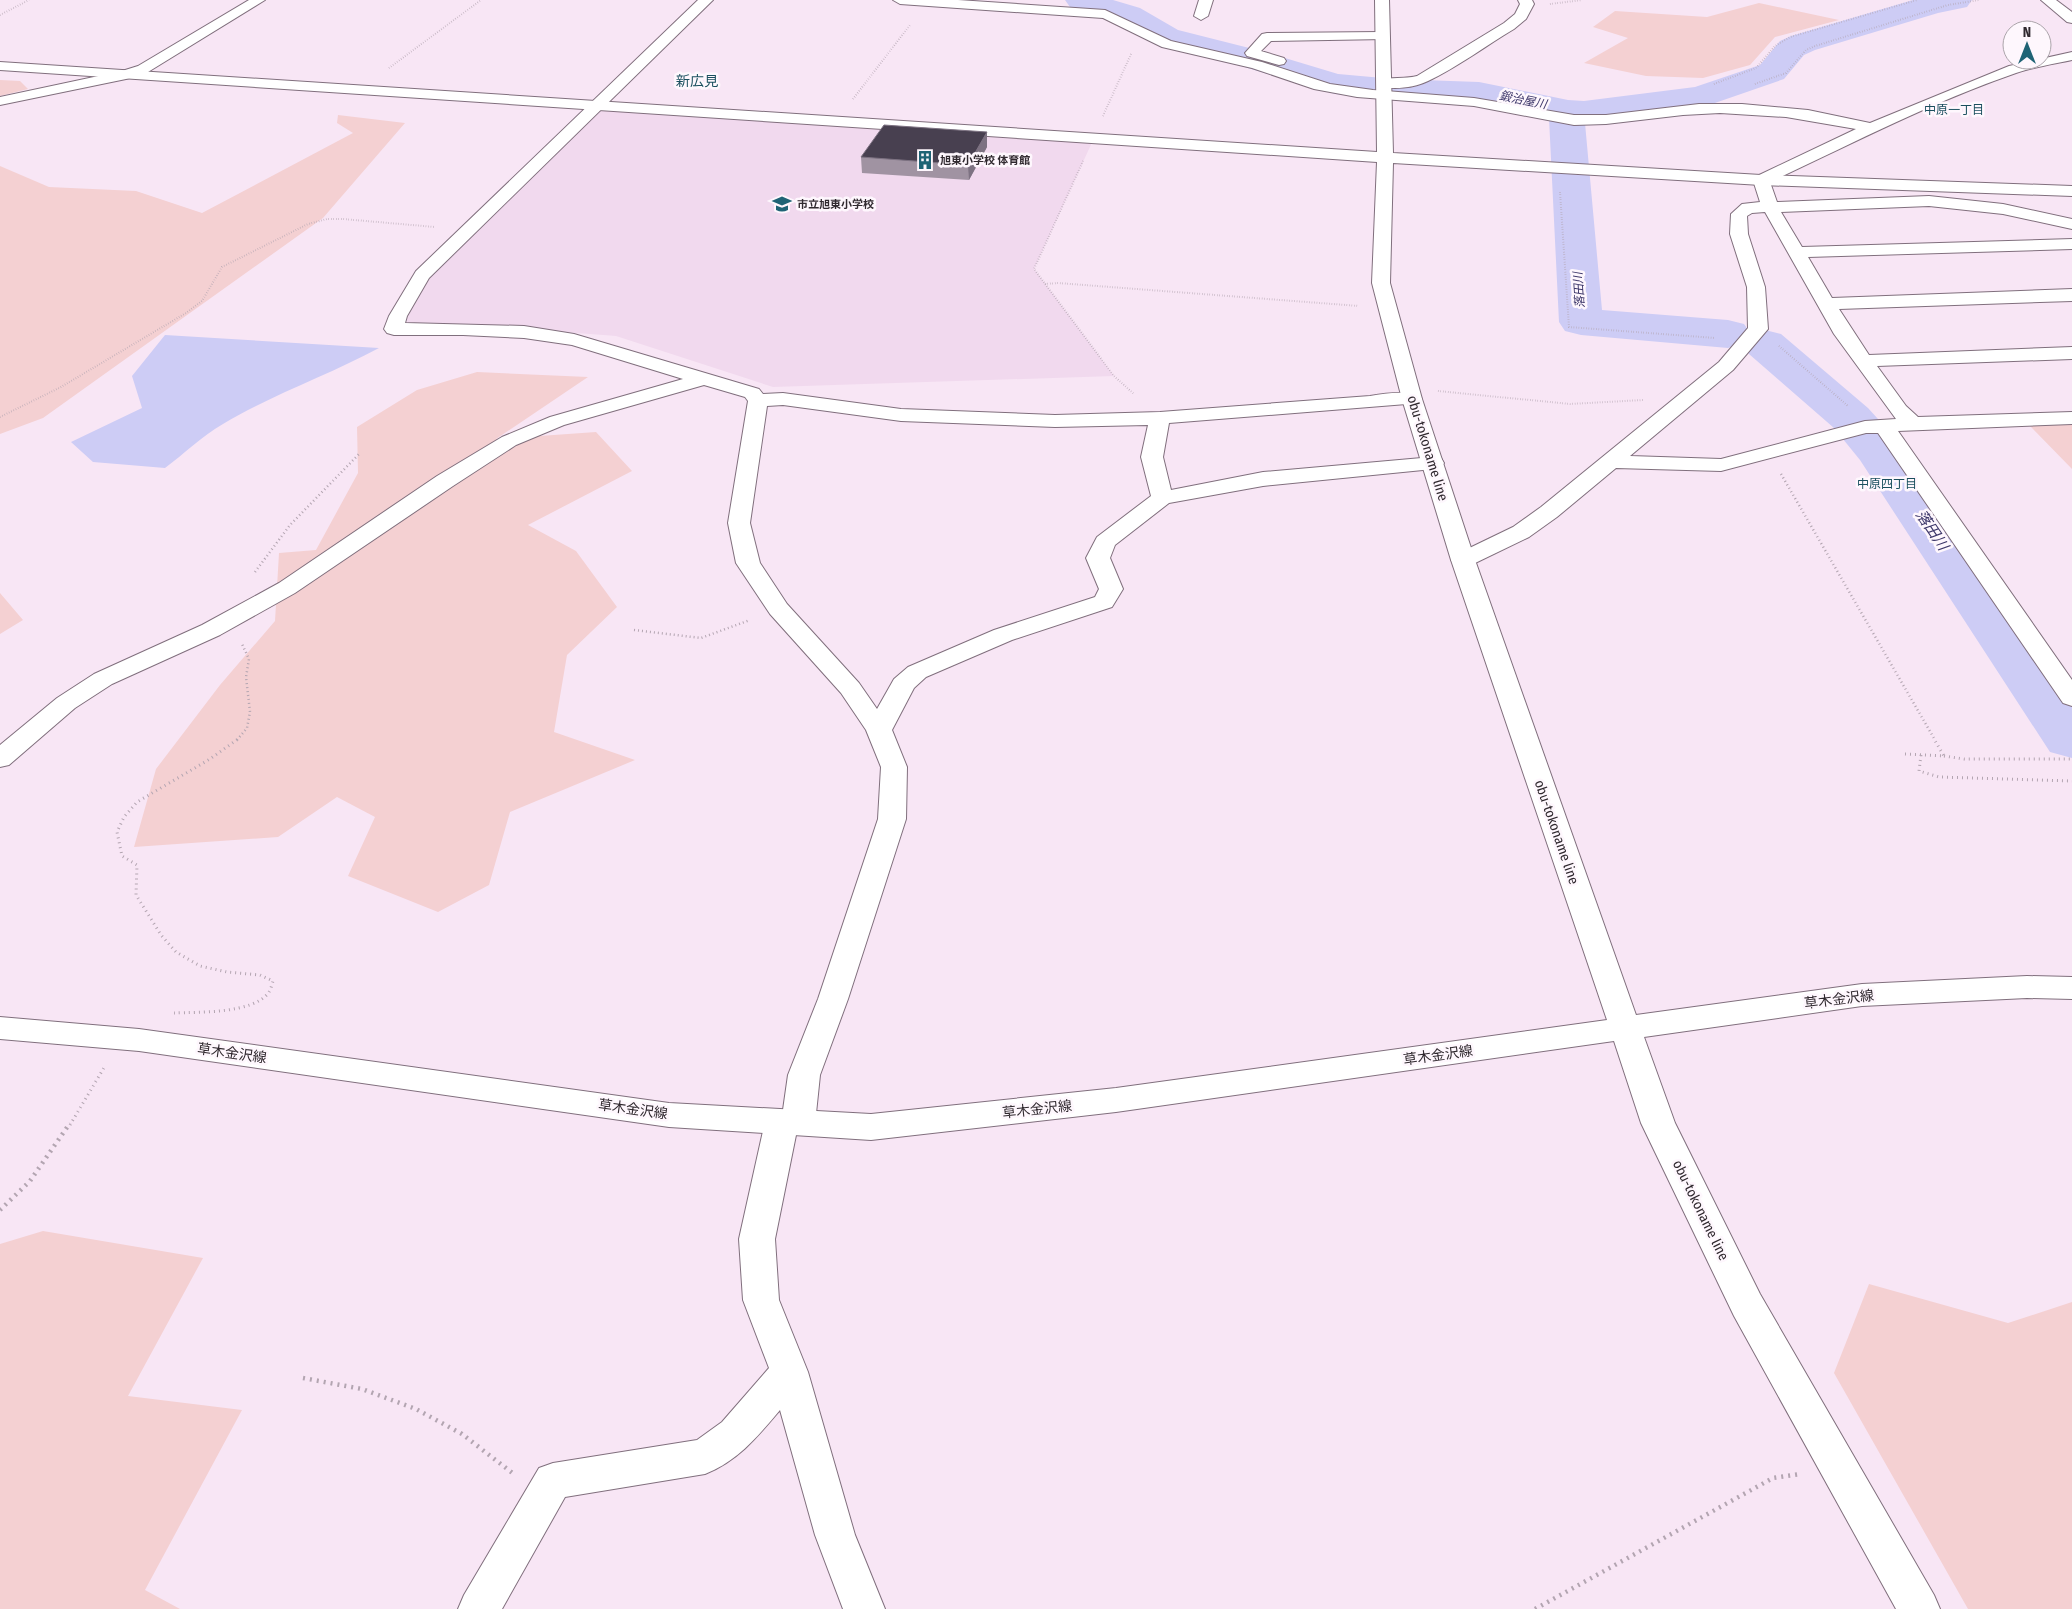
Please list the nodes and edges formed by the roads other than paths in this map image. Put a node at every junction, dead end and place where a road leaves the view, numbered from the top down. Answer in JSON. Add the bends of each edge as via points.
{"nodes":[{"id":1,"x":258,"y":0,"type":"edge"},
{"id":2,"x":706,"y":0,"type":"edge"},
{"id":3,"x":900,"y":0,"type":"edge"},
{"id":4,"x":1206,"y":0,"type":"edge"},
{"id":5,"x":1382,"y":0,"type":"edge"},
{"id":6,"x":1525,"y":0,"type":"edge"},
{"id":7,"x":2048,"y":0,"type":"edge"},
{"id":8,"x":1201,"y":16,"type":"dead end"},
{"id":9,"x":2072,"y":19,"type":"edge"},
{"id":10,"x":1381,"y":36,"type":"junction"},
{"id":11,"x":2072,"y":56,"type":"edge"},
{"id":12,"x":0,"y":66,"type":"edge"},
{"id":13,"x":126,"y":75,"type":"junction"},
{"id":14,"x":1383,"y":89,"type":"junction"},
{"id":15,"x":0,"y":101,"type":"edge"},
{"id":16,"x":596,"y":105,"type":"junction"},
{"id":17,"x":1871,"y":128,"type":"junction"},
{"id":18,"x":1385,"y":158,"type":"junction"},
{"id":19,"x":1760,"y":180,"type":"junction"},
{"id":20,"x":2072,"y":191,"type":"edge"},
{"id":21,"x":1770,"y":207,"type":"junction"},
{"id":22,"x":2072,"y":224,"type":"edge"},
{"id":23,"x":2072,"y":244,"type":"edge"},
{"id":24,"x":1797,"y":252,"type":"junction"},
{"id":25,"x":2072,"y":295,"type":"edge"},
{"id":26,"x":1828,"y":304,"type":"junction"},
{"id":27,"x":2072,"y":354,"type":"edge"},
{"id":28,"x":1865,"y":362,"type":"junction"},
{"id":29,"x":703,"y":379,"type":"junction"},
{"id":30,"x":1411,"y":395,"type":"junction"},
{"id":31,"x":758,"y":401,"type":"junction"},
{"id":32,"x":1160,"y":418,"type":"junction"},
{"id":33,"x":2072,"y":418,"type":"edge"},
{"id":34,"x":1913,"y":423,"type":"junction"},
{"id":35,"x":1878,"y":427,"type":"junction"},
{"id":36,"x":1611,"y":461,"type":"junction"},
{"id":37,"x":1433,"y":463,"type":"junction"},
{"id":38,"x":1162,"y":498,"type":"junction"},
{"id":39,"x":1463,"y":560,"type":"junction"},
{"id":40,"x":2072,"y":698,"type":"edge"},
{"id":41,"x":879,"y":730,"type":"junction"},
{"id":42,"x":0,"y":759,"type":"edge"},
{"id":43,"x":2072,"y":988,"type":"edge"},
{"id":44,"x":0,"y":1028,"type":"edge"},
{"id":45,"x":1626,"y":1029,"type":"junction"},
{"id":46,"x":790,"y":1123,"type":"junction"},
{"id":47,"x":789,"y":1372,"type":"junction"},
{"id":48,"x":479,"y":1609,"type":"edge"},
{"id":49,"x":864,"y":1609,"type":"edge"},
{"id":50,"x":1919,"y":1609,"type":"edge"}],
"edges":[{"from":1,"to":13,"type":"street","via":[[143,69]]},
{"from":2,"to":16,"type":"street"},
{"from":3,"to":14,"type":"street","via":[[1105,14],[1176,46],[1338,90]]},
{"from":4,"to":8,"type":"street"},
{"from":5,"to":10,"type":"street","name":"obu-tokoname line"},
{"from":6,"to":14,"type":"street","via":[[1527,4],[1521,16],[1509,26],[1422,79]]},
{"from":7,"to":9,"type":"street"},
{"from":10,"to":14,"type":"street","name":"obu-tokoname line"},
{"from":10,"to":14,"type":"street","via":[[1267,37],[1252,53]]},
{"from":11,"to":17,"type":"street","via":[[2014,69]]},
{"from":12,"to":13,"type":"street"},
{"from":13,"to":15,"type":"street"},
{"from":13,"to":16,"type":"street"},
{"from":14,"to":17,"type":"street","via":[[1408,98],[1471,101],[1575,120],[1607,120],[1712,104],[1811,116]]},
{"from":14,"to":18,"type":"street","name":"obu-tokoname line"},
{"from":16,"to":18,"type":"street"},
{"from":16,"to":29,"type":"street","via":[[422,275],[394,329],[463,328],[524,332],[574,340]]},
{"from":17,"to":19,"type":"street"},
{"from":18,"to":19,"type":"street"},
{"from":18,"to":30,"type":"street","name":"obu-tokoname line","via":[[1381,283]]},
{"from":19,"to":20,"type":"street"},
{"from":19,"to":21,"type":"street"},
{"from":21,"to":22,"type":"street","via":[[1928,201],[2003,209]]},
{"from":21,"to":24,"type":"street"},
{"from":21,"to":36,"type":"street","via":[[1748,208],[1739,214],[1739,234],[1756,287],[1758,328],[1726,366]]},
{"from":23,"to":24,"type":"street"},
{"from":24,"to":26,"type":"street"},
{"from":25,"to":26,"type":"street"},
{"from":26,"to":28,"type":"street","via":[[1844,334]]},
{"from":27,"to":28,"type":"street"},
{"from":28,"to":34,"type":"street"},
{"from":29,"to":31,"type":"street","via":[[752,393]]},
{"from":29,"to":42,"type":"street","via":[[557,421],[509,441],[287,588],[211,630],[103,679],[66,703]]},
{"from":30,"to":32,"type":"street","via":[[1370,402]]},
{"from":30,"to":37,"type":"street","name":"obu-tokoname line"},
{"from":31,"to":32,"type":"street","via":[[783,399],[938,417],[1055,421]]},
{"from":31,"to":41,"type":"street","via":[[739,523],[748,563],[778,609],[850,688]]},
{"from":32,"to":38,"type":"street","via":[[1152,457]]},
{"from":33,"to":34,"type":"street"},
{"from":34,"to":35,"type":"street"},
{"from":35,"to":36,"type":"street","via":[[1721,465]]},
{"from":35,"to":40,"type":"street"},
{"from":36,"to":39,"type":"street","via":[[1521,532]]},
{"from":37,"to":38,"type":"street","via":[[1263,479]]},
{"from":37,"to":39,"type":"street","name":"obu-tokoname line"},
{"from":38,"to":41,"type":"street","via":[[1105,542],[1098,558],[1112,589],[1104,602],[1003,635],[918,672],[903,684]]},
{"from":39,"to":45,"type":"street","name":"obu-tokoname line"},
{"from":41,"to":46,"type":"street","via":[[894,767],[892,819]]},
{"from":43,"to":45,"type":"street","name":"草木金沢線","via":[[1862,994]]},
{"from":44,"to":46,"type":"street","name":"草木金沢線","via":[[126,1039],[669,1115]]},
{"from":45,"to":46,"type":"street","name":"草木金沢線","via":[[1116,1100],[871,1127]]},
{"from":45,"to":50,"type":"street","name":"obu-tokoname line","via":[[1658,1123],[1747,1304]]},
{"from":46,"to":47,"type":"street","via":[[757,1239],[762,1300]]},
{"from":47,"to":48,"type":"street","via":[[736,1434],[705,1456],[553,1481]]},
{"from":47,"to":49,"type":"street","via":[[835,1535]]}]}
